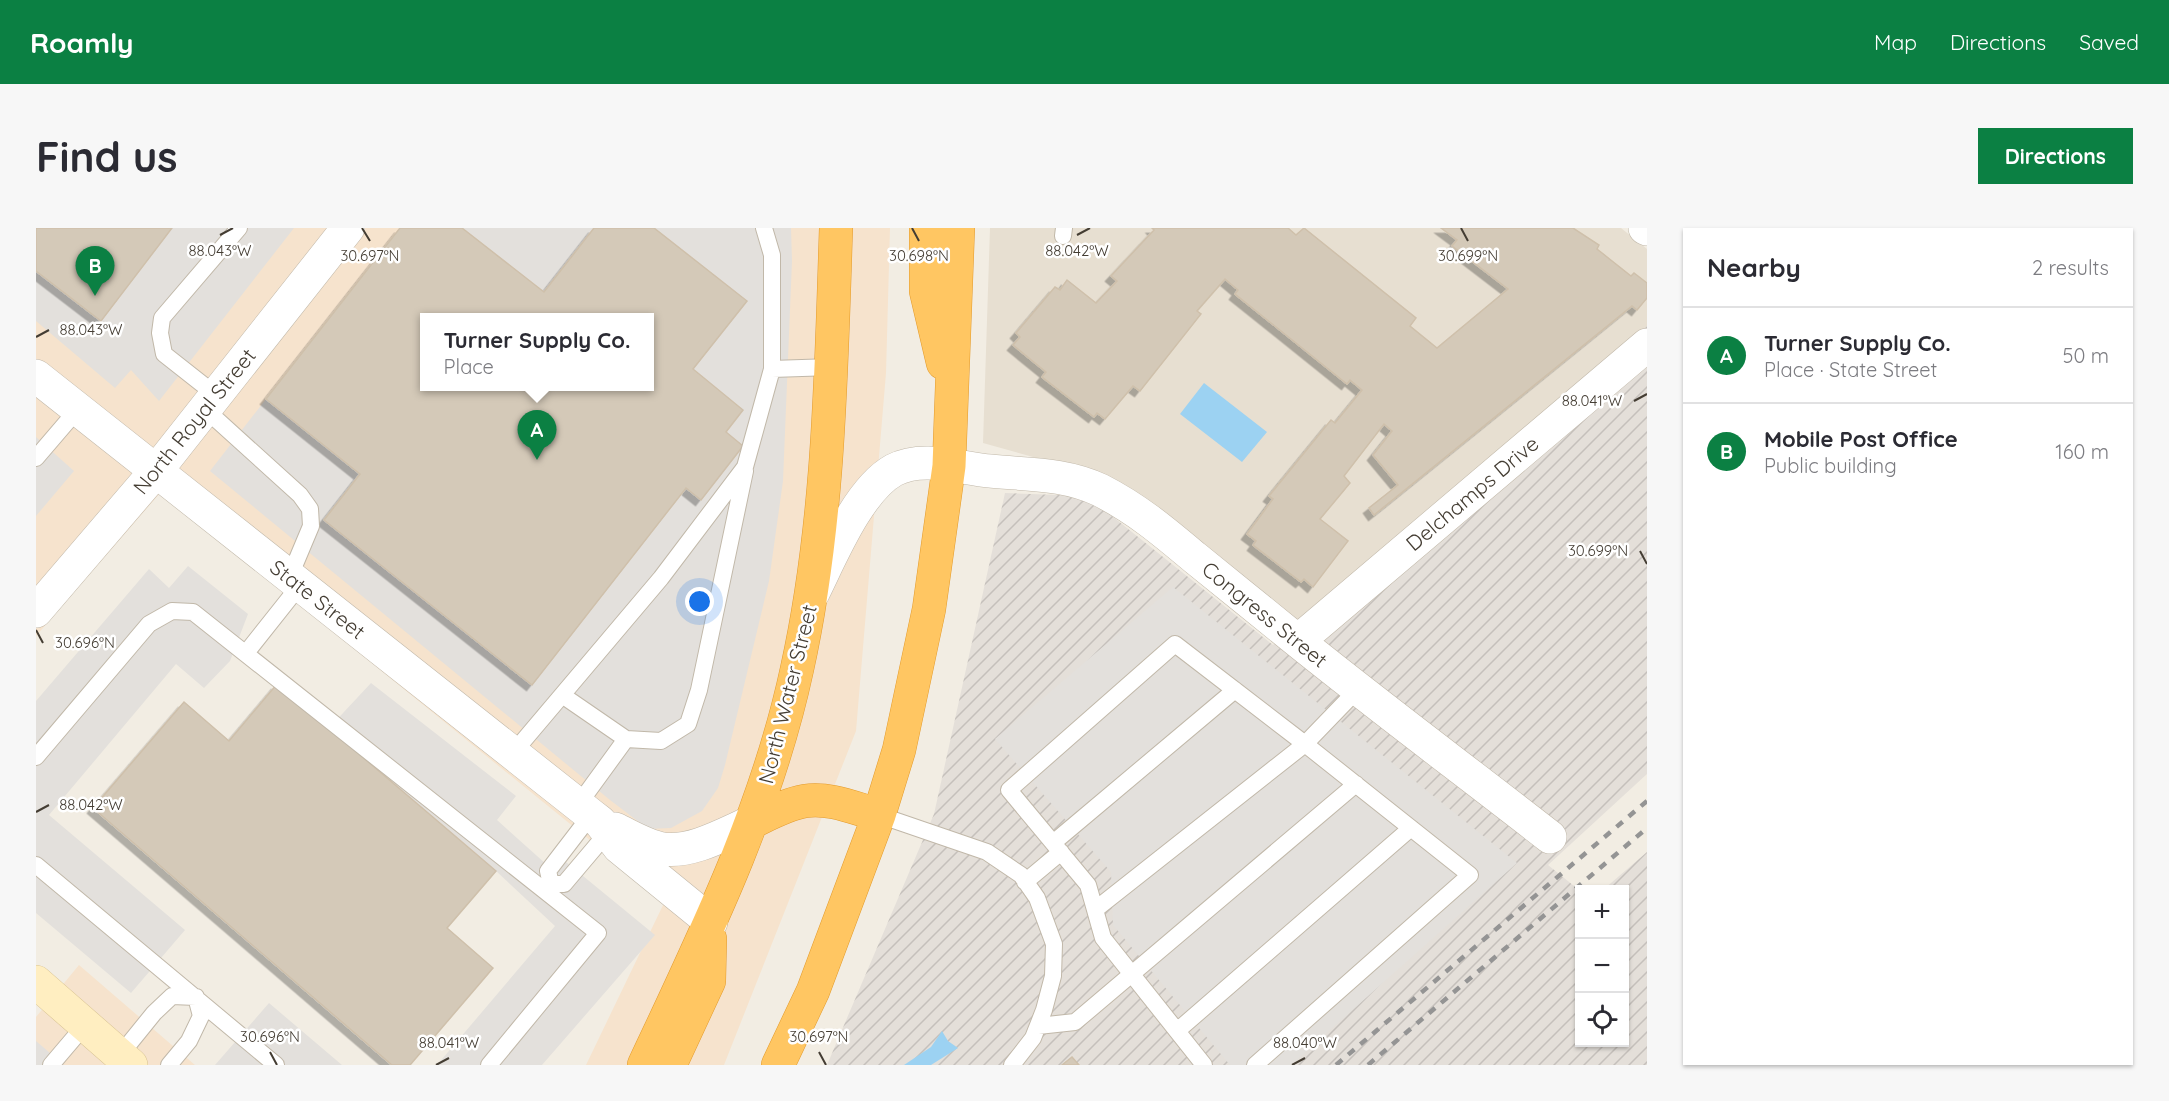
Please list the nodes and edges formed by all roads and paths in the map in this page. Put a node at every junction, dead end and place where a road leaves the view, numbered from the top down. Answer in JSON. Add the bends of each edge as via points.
{"nodes":[{"id":1,"x":239,"y":228,"type":"edge"},
{"id":2,"x":348,"y":228,"type":"edge"},
{"id":3,"x":764,"y":228,"type":"edge"},
{"id":4,"x":836,"y":228,"type":"edge"},
{"id":5,"x":926,"y":228,"type":"edge"},
{"id":6,"x":958,"y":228,"type":"edge"},
{"id":7,"x":1647,"y":345,"type":"edge"},
{"id":8,"x":831,"y":367,"type":"junction"},
{"id":9,"x":772,"y":369,"type":"junction"},
{"id":10,"x":36,"y":376,"type":"edge"},
{"id":11,"x":210,"y":402,"type":"junction"},
{"id":12,"x":952,"y":406,"type":"junction"},
{"id":13,"x":78,"y":409,"type":"junction"},
{"id":14,"x":36,"y":458,"type":"edge"},
{"id":15,"x":949,"y":466,"type":"junction"},
{"id":16,"x":746,"y":467,"type":"junction"},
{"id":17,"x":156,"y":471,"type":"junction"},
{"id":18,"x":295,"y":580,"type":"junction"},
{"id":19,"x":812,"y":595,"type":"junction"},
{"id":20,"x":36,"y":611,"type":"edge"},
{"id":21,"x":1298,"y":641,"type":"junction"},
{"id":22,"x":246,"y":653,"type":"junction"},
{"id":23,"x":1359,"y":688,"type":"junction"},
{"id":24,"x":1235,"y":690,"type":"junction"},
{"id":25,"x":562,"y":695,"type":"junction"},
{"id":26,"x":626,"y":739,"type":"junction"},
{"id":27,"x":1305,"y":744,"type":"junction"},
{"id":28,"x":513,"y":753,"type":"junction"},
{"id":29,"x":36,"y":757,"type":"edge"},
{"id":30,"x":1356,"y":784,"type":"junction"},
{"id":31,"x":879,"y":815,"type":"junction"},
{"id":32,"x":594,"y":819,"type":"junction"},
{"id":33,"x":752,"y":822,"type":"junction"},
{"id":34,"x":1411,"y":828,"type":"junction"},
{"id":35,"x":1550,"y":837,"type":"dead end"},
{"id":36,"x":1057,"y":848,"type":"junction"},
{"id":37,"x":36,"y":865,"type":"edge"},
{"id":38,"x":1025,"y":882,"type":"junction"},
{"id":39,"x":548,"y":888,"type":"junction"},
{"id":40,"x":1096,"y":909,"type":"junction"},
{"id":41,"x":711,"y":922,"type":"junction"},
{"id":42,"x":1132,"y":974,"type":"junction"},
{"id":43,"x":36,"y":982,"type":"edge"},
{"id":44,"x":196,"y":997,"type":"junction"},
{"id":45,"x":85,"y":1025,"type":"junction"},
{"id":46,"x":1038,"y":1026,"type":"junction"},
{"id":47,"x":1177,"y":1030,"type":"junction"},
{"id":48,"x":126,"y":1060,"type":"edge"},
{"id":49,"x":51,"y":1065,"type":"edge"},
{"id":50,"x":169,"y":1065,"type":"edge"},
{"id":51,"x":276,"y":1065,"type":"edge"},
{"id":52,"x":489,"y":1065,"type":"edge"},
{"id":53,"x":644,"y":1065,"type":"edge"},
{"id":54,"x":670,"y":1065,"type":"edge"},
{"id":55,"x":777,"y":1065,"type":"edge"},
{"id":56,"x":1012,"y":1065,"type":"edge"},
{"id":57,"x":1204,"y":1065,"type":"edge"},
{"id":58,"x":1255,"y":1065,"type":"edge"}],
"edges":[{"from":1,"to":11,"type":"lane","via":[[162,318],[164,354]]},
{"from":2,"to":11,"type":"street","name":"North Royal Street"},
{"from":3,"to":9,"type":"lane","via":[[772,255]]},
{"from":4,"to":8,"type":"highway","name":"North Water Street"},
{"from":5,"to":12,"type":"highway","via":[[926,291]]},
{"from":6,"to":12,"type":"highway"},
{"from":7,"to":21,"type":"street","name":"Delchamps Drive"},
{"from":8,"to":9,"type":"lane"},
{"from":8,"to":19,"type":"highway","name":"North Water Street","via":[[824,500]]},
{"from":9,"to":16,"type":"lane"},
{"from":10,"to":13,"type":"street","name":"State Street"},
{"from":11,"to":17,"type":"street","name":"North Royal Street"},
{"from":11,"to":18,"type":"lane","via":[[310,509],[311,526]]},
{"from":12,"to":15,"type":"highway"},
{"from":13,"to":14,"type":"lane"},
{"from":13,"to":17,"type":"street","name":"State Street"},
{"from":15,"to":19,"type":"street","name":"Congress Street","via":[[913,464],[894,470],[874,486],[857,509]]},
{"from":15,"to":21,"type":"street","name":"Congress Street","via":[[1051,475],[1097,489],[1136,510]]},
{"from":15,"to":31,"type":"highway","via":[[929,609],[899,750]]},
{"from":16,"to":25,"type":"lane","via":[[661,578]]},
{"from":16,"to":26,"type":"lane","via":[[699,690],[688,724],[661,741]]},
{"from":17,"to":18,"type":"street","name":"State Street"},
{"from":17,"to":20,"type":"street","name":"North Royal Street"},
{"from":18,"to":22,"type":"lane"},
{"from":18,"to":28,"type":"street","name":"State Street"},
{"from":19,"to":33,"type":"highway","name":"North Water Street","via":[[797,671]]},
{"from":21,"to":23,"type":"street","name":"Congress Street"},
{"from":22,"to":29,"type":"lane","via":[[194,612],[172,611],[149,624]]},
{"from":22,"to":39,"type":"lane"},
{"from":23,"to":27,"type":"lane"},
{"from":23,"to":35,"type":"street","name":"Congress Street"},
{"from":24,"to":27,"type":"lane"},
{"from":24,"to":36,"type":"lane"},
{"from":24,"to":36,"type":"lane","via":[[1175,644],[1009,790]]},
{"from":25,"to":26,"type":"lane"},
{"from":25,"to":28,"type":"lane"},
{"from":26,"to":32,"type":"lane"},
{"from":27,"to":30,"type":"lane"},
{"from":27,"to":40,"type":"lane"},
{"from":28,"to":32,"type":"street","name":"State Street"},
{"from":30,"to":34,"type":"lane"},
{"from":30,"to":42,"type":"lane"},
{"from":31,"to":33,"type":"highway","via":[[817,801],[798,803]]},
{"from":31,"to":38,"type":"lane","via":[[987,852],[1021,875]]},
{"from":31,"to":55,"type":"highway","via":[[813,991]]},
{"from":32,"to":33,"type":"street","name":"State Street","via":[[664,849],[687,848]]},
{"from":32,"to":39,"type":"lane","via":[[548,871]]},
{"from":32,"to":39,"type":"lane","via":[[564,884]]},
{"from":32,"to":41,"type":"street","name":"State Street","via":[[619,847]]},
{"from":33,"to":41,"type":"highway","name":"North Water Street"},
{"from":34,"to":47,"type":"lane"},
{"from":34,"to":58,"type":"lane","via":[[1470,875]]},
{"from":36,"to":38,"type":"lane"},
{"from":36,"to":40,"type":"lane","via":[[1088,885]]},
{"from":37,"to":44,"type":"lane"},
{"from":38,"to":46,"type":"lane","via":[[1037,898],[1054,944],[1053,976]]},
{"from":39,"to":52,"type":"lane","via":[[598,933]]},
{"from":40,"to":42,"type":"lane","via":[[1103,938]]},
{"from":41,"to":53,"type":"highway","name":"North Water Street"},
{"from":41,"to":54,"type":"highway","via":[[709,981]]},
{"from":42,"to":46,"type":"lane","via":[[1075,1022]]},
{"from":42,"to":47,"type":"lane"},
{"from":43,"to":45,"type":"street"},
{"from":44,"to":48,"type":"lane","via":[[172,996],[154,1013]]},
{"from":44,"to":50,"type":"lane","via":[[201,1017],[189,1041]]},
{"from":44,"to":51,"type":"lane"},
{"from":45,"to":48,"type":"street"},
{"from":45,"to":49,"type":"lane"},
{"from":46,"to":56,"type":"lane"},
{"from":47,"to":57,"type":"lane"}]}
